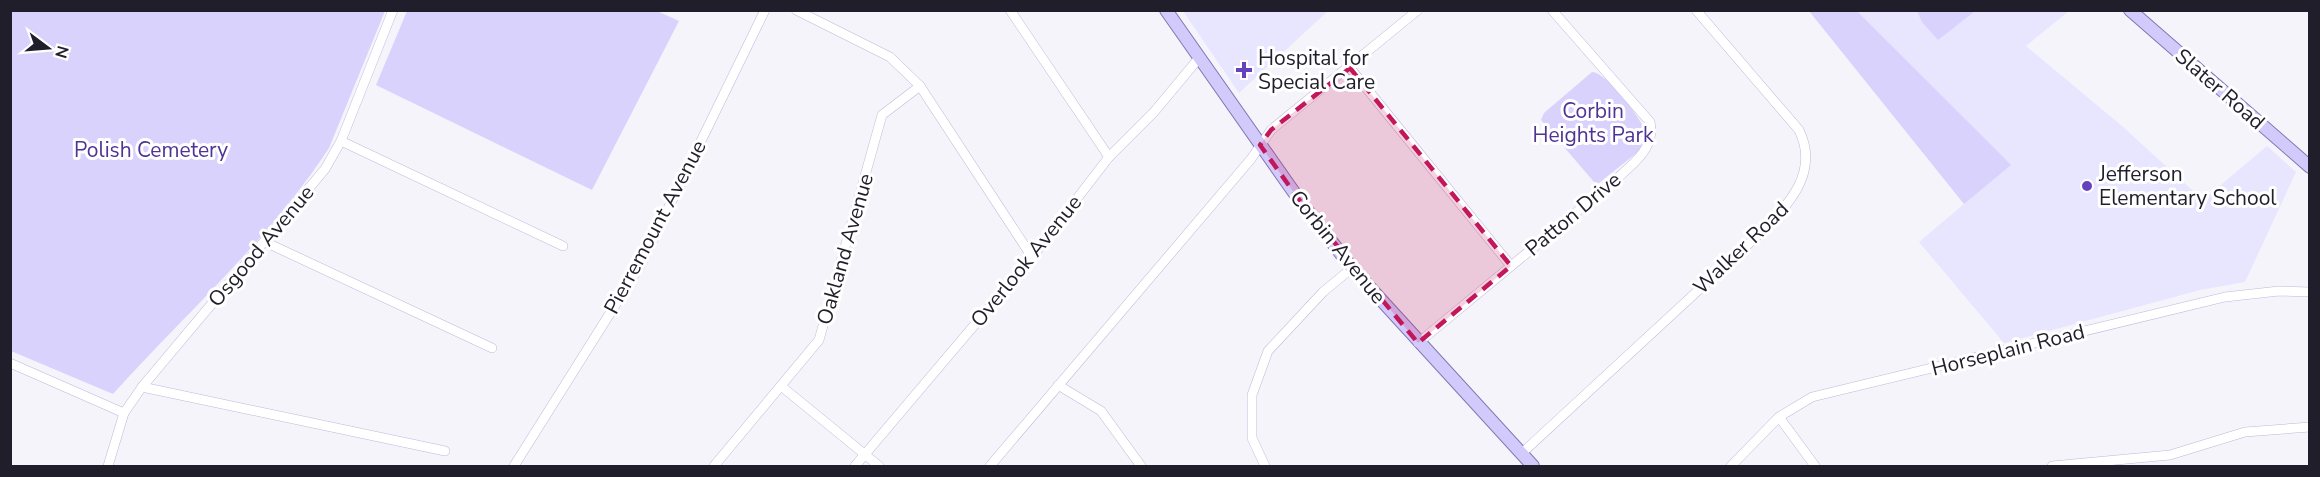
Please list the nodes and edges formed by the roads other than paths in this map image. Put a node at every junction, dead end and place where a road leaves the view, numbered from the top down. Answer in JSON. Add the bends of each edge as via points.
{"nodes":[{"id":1,"x":393,"y":10,"type":"edge"},
{"id":2,"x":765,"y":10,"type":"edge"},
{"id":3,"x":796,"y":10,"type":"edge"},
{"id":4,"x":1010,"y":10,"type":"edge"},
{"id":5,"x":1166,"y":10,"type":"edge"},
{"id":6,"x":1418,"y":10,"type":"edge"},
{"id":7,"x":1552,"y":10,"type":"edge"},
{"id":8,"x":1696,"y":10,"type":"edge"},
{"id":9,"x":2130,"y":10,"type":"edge"},
{"id":10,"x":1199,"y":58,"type":"junction"},
{"id":11,"x":1350,"y":68,"type":"junction"},
{"id":12,"x":920,"y":86,"type":"junction"},
{"id":13,"x":341,"y":141,"type":"junction"},
{"id":14,"x":1260,"y":145,"type":"junction"},
{"id":15,"x":1109,"y":157,"type":"junction"},
{"id":16,"x":2310,"y":166,"type":"edge"},
{"id":17,"x":265,"y":242,"type":"junction"},
{"id":18,"x":563,"y":246,"type":"dead end"},
{"id":19,"x":1032,"y":257,"type":"junction"},
{"id":20,"x":1511,"y":266,"type":"junction"},
{"id":21,"x":1352,"y":268,"type":"junction"},
{"id":22,"x":2310,"y":292,"type":"edge"},
{"id":23,"x":1418,"y":344,"type":"junction"},
{"id":24,"x":492,"y":348,"type":"dead end"},
{"id":25,"x":10,"y":363,"type":"edge"},
{"id":26,"x":1058,"y":385,"type":"junction"},
{"id":27,"x":781,"y":386,"type":"junction"},
{"id":28,"x":142,"y":387,"type":"junction"},
{"id":29,"x":124,"y":413,"type":"junction"},
{"id":30,"x":1779,"y":417,"type":"junction"},
{"id":31,"x":2310,"y":427,"type":"edge"},
{"id":32,"x":446,"y":451,"type":"dead end"},
{"id":33,"x":1521,"y":454,"type":"junction"},
{"id":34,"x":865,"y":455,"type":"junction"},
{"id":35,"x":2170,"y":455,"type":"junction"},
{"id":36,"x":108,"y":466,"type":"edge"},
{"id":37,"x":514,"y":466,"type":"edge"},
{"id":38,"x":714,"y":466,"type":"edge"},
{"id":39,"x":855,"y":466,"type":"edge"},
{"id":40,"x":879,"y":466,"type":"edge"},
{"id":41,"x":990,"y":466,"type":"edge"},
{"id":42,"x":1141,"y":466,"type":"edge"},
{"id":43,"x":1265,"y":466,"type":"edge"},
{"id":44,"x":1533,"y":466,"type":"edge"},
{"id":45,"x":1731,"y":466,"type":"edge"},
{"id":46,"x":1815,"y":466,"type":"edge"},
{"id":47,"x":2052,"y":466,"type":"edge"},
{"id":48,"x":2173,"y":466,"type":"edge"}],
"edges":[{"from":1,"to":13,"type":"street","name":"Osgood Avenue"},
{"from":2,"to":37,"type":"street","name":"Pierremount Avenue","via":[[641,264]]},
{"from":3,"to":12,"type":"street","via":[[890,57]]},
{"from":4,"to":15,"type":"street"},
{"from":5,"to":10,"type":"main road","name":"Corbin Avenue"},
{"from":6,"to":11,"type":"street"},
{"from":7,"to":20,"type":"street","name":"Patton Drive","via":[[1650,122],[1651,137],[1632,166]]},
{"from":8,"to":33,"type":"street","name":"Walker Road","via":[[1799,130],[1805,149],[1801,183],[1790,202],[1756,237]]},
{"from":9,"to":16,"type":"main road","name":"Slater Road"},
{"from":10,"to":14,"type":"main road","name":"Corbin Avenue"},
{"from":10,"to":15,"type":"street","name":"Overlook Avenue","via":[[1154,112]]},
{"from":11,"to":14,"type":"street","via":[[1271,130]]},
{"from":11,"to":20,"type":"street"},
{"from":12,"to":19,"type":"street"},
{"from":12,"to":27,"type":"street","name":"Oakland Avenue","via":[[882,115],[819,340]]},
{"from":13,"to":17,"type":"street","name":"Osgood Avenue","via":[[325,169]]},
{"from":13,"to":18,"type":"street"},
{"from":14,"to":21,"type":"main road","name":"Corbin Avenue"},
{"from":14,"to":26,"type":"street"},
{"from":15,"to":19,"type":"street","name":"Overlook Avenue"},
{"from":17,"to":24,"type":"street"},
{"from":17,"to":28,"type":"street","name":"Osgood Avenue"},
{"from":19,"to":34,"type":"street","name":"Overlook Avenue"},
{"from":20,"to":23,"type":"street","name":"Patton Drive"},
{"from":21,"to":23,"type":"main road","name":"Corbin Avenue"},
{"from":21,"to":43,"type":"street","via":[[1323,292],[1268,351],[1252,395],[1252,438]]},
{"from":22,"to":30,"type":"street","name":"Horseplain Road","via":[[2225,297],[1812,397]]},
{"from":23,"to":33,"type":"main road","name":"Corbin Avenue"},
{"from":25,"to":29,"type":"street"},
{"from":26,"to":41,"type":"street"},
{"from":26,"to":42,"type":"street","via":[[1101,411]]},
{"from":27,"to":34,"type":"street"},
{"from":27,"to":38,"type":"street","name":"Oakland Avenue"},
{"from":28,"to":29,"type":"street","name":"Osgood Avenue"},
{"from":28,"to":32,"type":"street"},
{"from":29,"to":36,"type":"street","name":"Osgood Avenue"},
{"from":30,"to":45,"type":"street","name":"Horseplain Road"},
{"from":30,"to":46,"type":"street"},
{"from":31,"to":35,"type":"street","via":[[2245,432]]},
{"from":33,"to":44,"type":"main road","name":"Corbin Avenue"},
{"from":34,"to":39,"type":"street","name":"Overlook Avenue"},
{"from":34,"to":40,"type":"street"},
{"from":35,"to":47,"type":"street"},
{"from":35,"to":48,"type":"street"}]}
